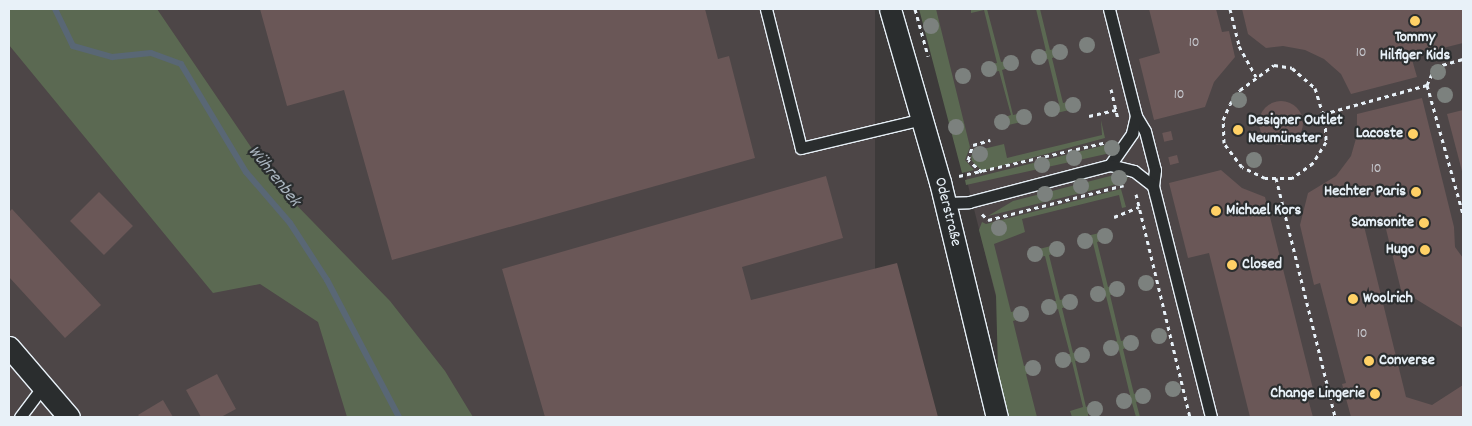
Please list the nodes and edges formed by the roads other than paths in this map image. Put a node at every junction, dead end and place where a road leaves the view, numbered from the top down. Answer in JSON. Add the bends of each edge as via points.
{"nodes":[{"id":1,"x":766,"y":9,"type":"edge"},
{"id":2,"x":890,"y":9,"type":"edge"},
{"id":3,"x":1109,"y":9,"type":"edge"},
{"id":4,"x":1136,"y":116,"type":"junction"},
{"id":5,"x":923,"y":119,"type":"junction"},
{"id":6,"x":1110,"y":165,"type":"junction"},
{"id":7,"x":1153,"y":186,"type":"junction"},
{"id":8,"x":946,"y":203,"type":"junction"},
{"id":9,"x":9,"y":347,"type":"edge"},
{"id":10,"x":44,"y":385,"type":"junction"},
{"id":11,"x":20,"y":417,"type":"edge"},
{"id":12,"x":69,"y":417,"type":"edge"},
{"id":13,"x":997,"y":417,"type":"edge"},
{"id":14,"x":1211,"y":417,"type":"edge"}],
"edges":[{"from":1,"to":5,"type":"lane","via":[[801,148]]},
{"from":2,"to":5,"type":"street","name":"Oderstraße"},
{"from":3,"to":4,"type":"lane"},
{"from":4,"to":6,"type":"lane","via":[[1132,134]]},
{"from":4,"to":7,"type":"lane","via":[[1145,131],[1155,170]]},
{"from":5,"to":8,"type":"street","name":"Oderstraße"},
{"from":6,"to":7,"type":"lane","via":[[1134,170]]},
{"from":6,"to":8,"type":"lane","via":[[969,202]]},
{"from":7,"to":14,"type":"lane"},
{"from":8,"to":13,"type":"street","name":"Oderstraße"},
{"from":9,"to":10,"type":"street"},
{"from":10,"to":11,"type":"lane"},
{"from":10,"to":12,"type":"street"}]}
